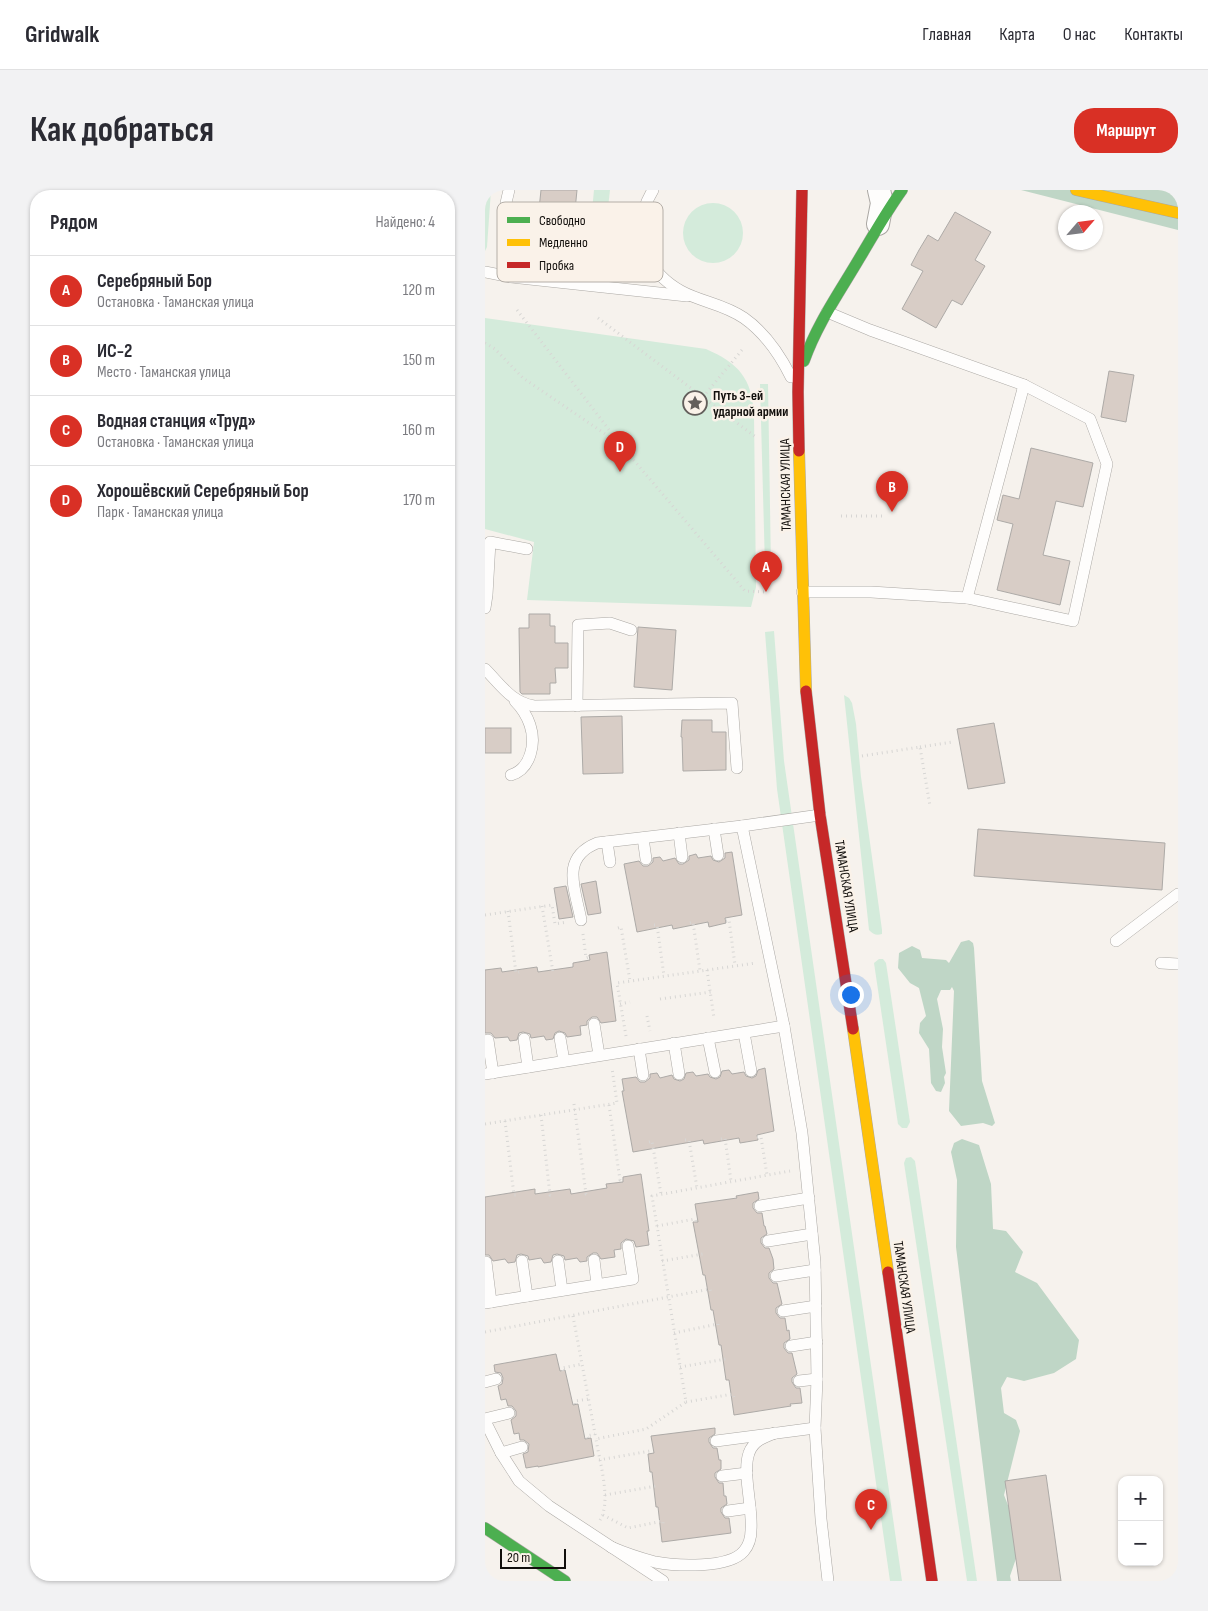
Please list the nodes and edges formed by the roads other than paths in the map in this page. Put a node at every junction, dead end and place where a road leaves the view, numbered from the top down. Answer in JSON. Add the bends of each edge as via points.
{"nodes":[{"id":1,"x":653,"y":190,"type":"edge"},
{"id":2,"x":802,"y":190,"type":"edge"},
{"id":3,"x":879,"y":190,"type":"edge"},
{"id":4,"x":902,"y":190,"type":"edge"},
{"id":5,"x":1076,"y":190,"type":"edge"},
{"id":6,"x":647,"y":202,"type":"edge"},
{"id":7,"x":1178,"y":213,"type":"edge"},
{"id":8,"x":878,"y":224,"type":"junction"},
{"id":9,"x":663,"y":275,"type":"edge"},
{"id":10,"x":557,"y":282,"type":"edge"},
{"id":11,"x":800,"y":294,"type":"junction"},
{"id":12,"x":694,"y":297,"type":"junction"},
{"id":13,"x":827,"y":311,"type":"junction"},
{"id":14,"x":1024,"y":385,"type":"junction"},
{"id":15,"x":798,"y":392,"type":"junction"},
{"id":16,"x":527,"y":549,"type":"dead end"},
{"id":17,"x":802,"y":592,"type":"junction"},
{"id":18,"x":967,"y":598,"type":"junction"},
{"id":19,"x":485,"y":608,"type":"edge"},
{"id":20,"x":631,"y":630,"type":"dead end"},
{"id":21,"x":485,"y":669,"type":"edge"},
{"id":22,"x":511,"y":696,"type":"junction"},
{"id":23,"x":577,"y":706,"type":"junction"},
{"id":24,"x":737,"y":768,"type":"dead end"},
{"id":25,"x":511,"y":775,"type":"dead end"},
{"id":26,"x":820,"y":815,"type":"junction"},
{"id":27,"x":742,"y":826,"type":"junction"},
{"id":28,"x":714,"y":829,"type":"junction"},
{"id":29,"x":679,"y":833,"type":"junction"},
{"id":30,"x":643,"y":838,"type":"junction"},
{"id":31,"x":607,"y":842,"type":"junction"},
{"id":32,"x":718,"y":855,"type":"dead end"},
{"id":33,"x":682,"y":857,"type":"dead end"},
{"id":34,"x":646,"y":859,"type":"dead end"},
{"id":35,"x":610,"y":862,"type":"dead end"},
{"id":36,"x":1178,"y":894,"type":"edge"},
{"id":37,"x":581,"y":920,"type":"road end"},
{"id":38,"x":1116,"y":941,"type":"dead end"},
{"id":39,"x":1161,"y":963,"type":"dead end"},
{"id":40,"x":1178,"y":964,"type":"edge"},
{"id":41,"x":594,"y":1024,"type":"dead end"},
{"id":42,"x":784,"y":1026,"type":"junction"},
{"id":43,"x":744,"y":1033,"type":"junction"},
{"id":44,"x":560,"y":1038,"type":"dead end"},
{"id":45,"x":708,"y":1038,"type":"junction"},
{"id":46,"x":524,"y":1039,"type":"dead end"},
{"id":47,"x":488,"y":1040,"type":"dead end"},
{"id":48,"x":675,"y":1043,"type":"junction"},
{"id":49,"x":633,"y":1050,"type":"junction"},
{"id":50,"x":604,"y":1054,"type":"junction"},
{"id":51,"x":565,"y":1062,"type":"junction"},
{"id":52,"x":528,"y":1067,"type":"junction"},
{"id":53,"x":751,"y":1071,"type":"dead end"},
{"id":54,"x":715,"y":1072,"type":"dead end"},
{"id":55,"x":489,"y":1073,"type":"edge"},
{"id":56,"x":679,"y":1074,"type":"dead end"},
{"id":57,"x":643,"y":1076,"type":"dead end"},
{"id":58,"x":809,"y":1198,"type":"junction"},
{"id":59,"x":760,"y":1206,"type":"dead end"},
{"id":60,"x":812,"y":1234,"type":"junction"},
{"id":61,"x":768,"y":1241,"type":"dead end"},
{"id":62,"x":628,"y":1246,"type":"dead end"},
{"id":63,"x":594,"y":1260,"type":"dead end"},
{"id":64,"x":521,"y":1261,"type":"dead end"},
{"id":65,"x":558,"y":1261,"type":"dead end"},
{"id":66,"x":486,"y":1262,"type":"edge"},
{"id":67,"x":815,"y":1270,"type":"junction"},
{"id":68,"x":776,"y":1276,"type":"dead end"},
{"id":69,"x":597,"y":1284,"type":"junction"},
{"id":70,"x":562,"y":1290,"type":"junction"},
{"id":71,"x":527,"y":1296,"type":"junction"},
{"id":72,"x":488,"y":1302,"type":"edge"},
{"id":73,"x":816,"y":1306,"type":"junction"},
{"id":74,"x":783,"y":1311,"type":"dead end"},
{"id":75,"x":817,"y":1342,"type":"junction"},
{"id":76,"x":791,"y":1346,"type":"dead end"},
{"id":77,"x":817,"y":1378,"type":"junction"},
{"id":78,"x":799,"y":1381,"type":"dead end"},
{"id":79,"x":509,"y":1413,"type":"dead end"},
{"id":80,"x":485,"y":1420,"type":"edge"},
{"id":81,"x":815,"y":1428,"type":"junction"},
{"id":82,"x":775,"y":1433,"type":"junction"},
{"id":83,"x":716,"y":1441,"type":"dead end"},
{"id":84,"x":522,"y":1447,"type":"dead end"},
{"id":85,"x":501,"y":1453,"type":"junction"},
{"id":86,"x":747,"y":1473,"type":"junction"},
{"id":87,"x":722,"y":1476,"type":"dead end"},
{"id":88,"x":750,"y":1508,"type":"junction"},
{"id":89,"x":728,"y":1511,"type":"dead end"},
{"id":90,"x":485,"y":1528,"type":"edge"},
{"id":91,"x":611,"y":1547,"type":"junction"},
{"id":92,"x":565,"y":1581,"type":"edge"},
{"id":93,"x":663,"y":1581,"type":"edge"},
{"id":94,"x":828,"y":1581,"type":"edge"},
{"id":95,"x":932,"y":1581,"type":"edge"}],
"edges":[{"from":1,"to":6,"type":"lane"},
{"from":2,"to":11,"type":"street","name":"ТАМАНСКАЯ УЛИЦА"},
{"from":3,"to":8,"type":"street","via":[[882,202]]},
{"from":4,"to":8,"type":"street"},
{"from":5,"to":7,"type":"street"},
{"from":8,"to":13,"type":"street"},
{"from":9,"to":12,"type":"lane","via":[[671,284]]},
{"from":10,"to":12,"type":"lane"},
{"from":11,"to":13,"type":"street"},
{"from":11,"to":15,"type":"street","name":"ТАМАНСКАЯ УЛИЦА"},
{"from":12,"to":15,"type":"lane","via":[[729,309],[756,328],[782,360]]},
{"from":13,"to":14,"type":"lane","via":[[870,330]]},
{"from":13,"to":15,"type":"street","via":[[808,346]]},
{"from":14,"to":18,"type":"lane"},
{"from":14,"to":18,"type":"lane","via":[[1090,419],[1107,464],[1073,621]]},
{"from":15,"to":17,"type":"street","name":"ТАМАНСКАЯ УЛИЦА"},
{"from":16,"to":19,"type":"lane","via":[[490,542]]},
{"from":17,"to":18,"type":"lane","via":[[871,592]]},
{"from":17,"to":26,"type":"street","name":"ТАМАНСКАЯ УЛИЦА","via":[[807,695]]},
{"from":20,"to":23,"type":"lane","via":[[610,623],[578,625]]},
{"from":21,"to":22,"type":"lane"},
{"from":22,"to":23,"type":"lane","via":[[534,706]]},
{"from":22,"to":25,"type":"lane","via":[[528,720],[532,735],[527,762],[519,772]]},
{"from":23,"to":24,"type":"lane","via":[[732,703]]},
{"from":26,"to":27,"type":"lane"},
{"from":26,"to":95,"type":"street","name":"ТАМАНСКАЯ УЛИЦА"},
{"from":27,"to":28,"type":"lane"},
{"from":27,"to":42,"type":"lane"},
{"from":28,"to":29,"type":"lane"},
{"from":28,"to":32,"type":"lane"},
{"from":29,"to":30,"type":"lane"},
{"from":29,"to":33,"type":"lane"},
{"from":30,"to":31,"type":"lane"},
{"from":30,"to":34,"type":"lane"},
{"from":31,"to":35,"type":"lane"},
{"from":31,"to":37,"type":"lane","via":[[587,848],[574,863]]},
{"from":36,"to":38,"type":"lane"},
{"from":39,"to":40,"type":"lane"},
{"from":41,"to":50,"type":"lane"},
{"from":42,"to":43,"type":"lane"},
{"from":42,"to":58,"type":"lane","via":[[802,1132]]},
{"from":43,"to":45,"type":"lane"},
{"from":43,"to":53,"type":"lane"},
{"from":44,"to":51,"type":"lane"},
{"from":45,"to":48,"type":"lane"},
{"from":45,"to":54,"type":"lane"},
{"from":46,"to":52,"type":"lane"},
{"from":47,"to":55,"type":"lane"},
{"from":48,"to":49,"type":"lane"},
{"from":48,"to":56,"type":"lane"},
{"from":49,"to":50,"type":"lane"},
{"from":49,"to":57,"type":"lane"},
{"from":50,"to":51,"type":"lane"},
{"from":51,"to":52,"type":"lane"},
{"from":52,"to":55,"type":"lane"},
{"from":58,"to":59,"type":"lane"},
{"from":58,"to":60,"type":"lane"},
{"from":60,"to":61,"type":"lane"},
{"from":60,"to":67,"type":"lane"},
{"from":62,"to":69,"type":"lane","via":[[633,1279]]},
{"from":63,"to":69,"type":"lane"},
{"from":64,"to":71,"type":"lane"},
{"from":65,"to":70,"type":"lane"},
{"from":66,"to":72,"type":"lane"},
{"from":67,"to":68,"type":"lane"},
{"from":67,"to":73,"type":"lane"},
{"from":69,"to":70,"type":"lane"},
{"from":70,"to":71,"type":"lane"},
{"from":71,"to":72,"type":"lane"},
{"from":73,"to":74,"type":"lane"},
{"from":73,"to":75,"type":"lane"},
{"from":75,"to":76,"type":"lane"},
{"from":75,"to":77,"type":"lane"},
{"from":77,"to":78,"type":"lane"},
{"from":77,"to":81,"type":"lane"},
{"from":79,"to":80,"type":"lane"},
{"from":80,"to":85,"type":"lane"},
{"from":81,"to":82,"type":"lane"},
{"from":81,"to":94,"type":"lane"},
{"from":82,"to":83,"type":"lane"},
{"from":82,"to":86,"type":"lane","via":[[752,1446],[747,1458]]},
{"from":84,"to":85,"type":"lane"},
{"from":85,"to":91,"type":"lane","via":[[519,1481],[535,1495]]},
{"from":86,"to":87,"type":"lane"},
{"from":86,"to":88,"type":"lane"},
{"from":88,"to":89,"type":"lane"},
{"from":88,"to":91,"type":"lane","via":[[749,1542],[744,1551],[730,1560],[700,1564],[656,1562]]},
{"from":90,"to":92,"type":"street"},
{"from":91,"to":93,"type":"lane"}]}
